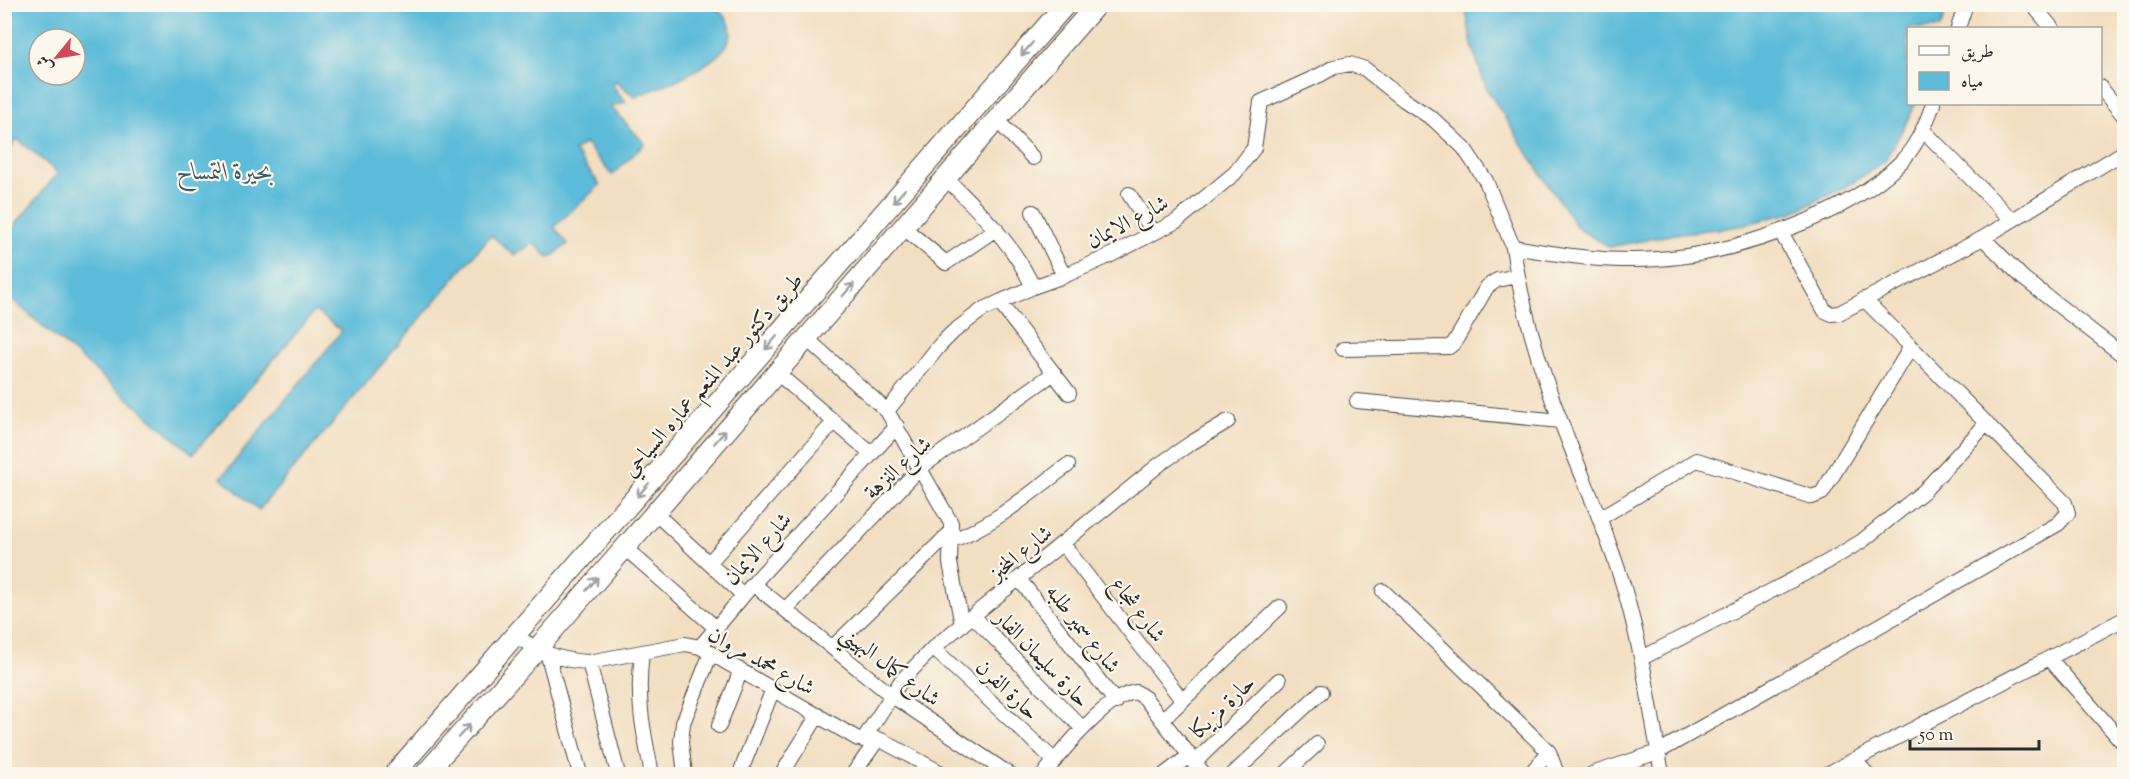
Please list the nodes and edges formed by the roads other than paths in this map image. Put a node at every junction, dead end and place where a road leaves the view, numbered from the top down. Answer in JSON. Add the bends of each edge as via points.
{"nodes":[{"id":1,"x":1066,"y":4,"type":"edge"},
{"id":2,"x":1097,"y":4,"type":"edge"},
{"id":3,"x":1966,"y":4,"type":"edge"},
{"id":4,"x":2032,"y":4,"type":"edge"},
{"id":5,"x":1958,"y":27,"type":"edge"},
{"id":6,"x":2051,"y":27,"type":"edge"},
{"id":7,"x":2102,"y":89,"type":"edge"},
{"id":8,"x":1933,"y":105,"type":"edge"},
{"id":9,"x":2124,"y":116,"type":"edge"},
{"id":10,"x":997,"y":120,"type":"junction"},
{"id":11,"x":1924,"y":131,"type":"junction"},
{"id":12,"x":2124,"y":152,"type":"edge"},
{"id":13,"x":1033,"y":158,"type":"dead end"},
{"id":14,"x":946,"y":178,"type":"junction"},
{"id":15,"x":1129,"y":194,"type":"dead end"},
{"id":16,"x":1033,"y":212,"type":"dead end"},
{"id":17,"x":2012,"y":220,"type":"junction"},
{"id":18,"x":903,"y":227,"type":"junction"},
{"id":19,"x":996,"y":229,"type":"junction"},
{"id":20,"x":1781,"y":232,"type":"junction"},
{"id":21,"x":1154,"y":233,"type":"junction"},
{"id":22,"x":1983,"y":238,"type":"junction"},
{"id":23,"x":1513,"y":248,"type":"junction"},
{"id":24,"x":1064,"y":276,"type":"junction"},
{"id":25,"x":1517,"y":276,"type":"junction"},
{"id":26,"x":1033,"y":287,"type":"junction"},
{"id":27,"x":1864,"y":299,"type":"junction"},
{"id":28,"x":999,"y":302,"type":"junction"},
{"id":29,"x":806,"y":338,"type":"junction"},
{"id":30,"x":1911,"y":347,"type":"junction"},
{"id":31,"x":1343,"y":349,"type":"dead end"},
{"id":32,"x":2124,"y":356,"type":"edge"},
{"id":33,"x":777,"y":373,"type":"junction"},
{"id":34,"x":1054,"y":374,"type":"junction"},
{"id":35,"x":1069,"y":393,"type":"dead end"},
{"id":36,"x":1357,"y":401,"type":"dead end"},
{"id":37,"x":887,"y":411,"type":"junction"},
{"id":38,"x":1228,"y":421,"type":"dead end"},
{"id":39,"x":1560,"y":421,"type":"junction"},
{"id":40,"x":834,"y":422,"type":"junction"},
{"id":41,"x":1987,"y":423,"type":"junction"},
{"id":42,"x":897,"y":426,"type":"junction"},
{"id":43,"x":872,"y":454,"type":"junction"},
{"id":44,"x":1068,"y":465,"type":"dead end"},
{"id":45,"x":920,"y":468,"type":"junction"},
{"id":46,"x":654,"y":512,"type":"junction"},
{"id":47,"x":1600,"y":518,"type":"junction"},
{"id":48,"x":951,"y":536,"type":"junction"},
{"id":49,"x":1063,"y":544,"type":"junction"},
{"id":50,"x":624,"y":547,"type":"junction"},
{"id":51,"x":709,"y":563,"type":"junction"},
{"id":52,"x":1019,"y":579,"type":"junction"},
{"id":53,"x":753,"y":584,"type":"junction"},
{"id":54,"x":1383,"y":591,"type":"dead end"},
{"id":55,"x":743,"y":595,"type":"junction"},
{"id":56,"x":1280,"y":607,"type":"dead end"},
{"id":57,"x":785,"y":610,"type":"junction"},
{"id":58,"x":968,"y":621,"type":"junction"},
{"id":59,"x":2119,"y":621,"type":"edge"},
{"id":60,"x":716,"y":628,"type":"junction"},
{"id":61,"x":2124,"y":635,"type":"edge"},
{"id":62,"x":516,"y":636,"type":"junction"},
{"id":63,"x":833,"y":648,"type":"junction"},
{"id":64,"x":933,"y":648,"type":"junction"},
{"id":65,"x":705,"y":650,"type":"junction"},
{"id":66,"x":542,"y":653,"type":"junction"},
{"id":67,"x":642,"y":653,"type":"junction"},
{"id":68,"x":1642,"y":658,"type":"junction"},
{"id":69,"x":2049,"y":658,"type":"junction"},
{"id":70,"x":590,"y":662,"type":"junction"},
{"id":71,"x":741,"y":670,"type":"junction"},
{"id":72,"x":1279,"y":680,"type":"dead end"},
{"id":73,"x":773,"y":689,"type":"junction"},
{"id":74,"x":1321,"y":692,"type":"dead end"},
{"id":75,"x":891,"y":695,"type":"junction"},
{"id":76,"x":1182,"y":700,"type":"junction"},
{"id":77,"x":1116,"y":702,"type":"junction"},
{"id":78,"x":818,"y":715,"type":"junction"},
{"id":79,"x":1161,"y":720,"type":"junction"},
{"id":80,"x":719,"y":726,"type":"dead end"},
{"id":81,"x":1083,"y":729,"type":"junction"},
{"id":82,"x":871,"y":740,"type":"junction"},
{"id":83,"x":1317,"y":744,"type":"dead end"},
{"id":84,"x":2124,"y":744,"type":"edge"},
{"id":85,"x":1549,"y":752,"type":"junction"},
{"id":86,"x":1658,"y":752,"type":"junction"},
{"id":87,"x":1192,"y":759,"type":"junction"},
{"id":88,"x":1055,"y":760,"type":"junction"},
{"id":89,"x":1855,"y":760,"type":"junction"},
{"id":90,"x":741,"y":768,"type":"dead end"},
{"id":91,"x":394,"y":774,"type":"edge"},
{"id":92,"x":425,"y":774,"type":"edge"},
{"id":93,"x":580,"y":774,"type":"edge"},
{"id":94,"x":618,"y":774,"type":"edge"},
{"id":95,"x":652,"y":774,"type":"edge"},
{"id":96,"x":685,"y":774,"type":"edge"},
{"id":97,"x":782,"y":774,"type":"edge"},
{"id":98,"x":853,"y":774,"type":"edge"},
{"id":99,"x":943,"y":774,"type":"edge"},
{"id":100,"x":1009,"y":774,"type":"edge"},
{"id":101,"x":1044,"y":774,"type":"edge"},
{"id":102,"x":1165,"y":774,"type":"edge"},
{"id":103,"x":1204,"y":774,"type":"edge"},
{"id":104,"x":1233,"y":774,"type":"edge"},
{"id":105,"x":1285,"y":774,"type":"edge"},
{"id":106,"x":1530,"y":774,"type":"edge"},
{"id":107,"x":1557,"y":774,"type":"edge"},
{"id":108,"x":1592,"y":774,"type":"edge"},
{"id":109,"x":1662,"y":774,"type":"edge"},
{"id":110,"x":1827,"y":774,"type":"edge"},
{"id":111,"x":1867,"y":774,"type":"edge"}],
"edges":[{"from":1,"to":62,"type":"main road","name":"طريق دكتور عبد المنعم عماره السياحي","one_way":true},
{"from":2,"to":10,"type":"main road"},
{"from":3,"to":5,"type":"street"},
{"from":4,"to":6,"type":"street"},
{"from":7,"to":9,"type":"street"},
{"from":8,"to":11,"type":"street"},
{"from":10,"to":13,"type":"street"},
{"from":10,"to":14,"type":"main road"},
{"from":11,"to":17,"type":"street"},
{"from":11,"to":20,"type":"street","via":[[1902,162],[1874,186]]},
{"from":12,"to":17,"type":"street"},
{"from":14,"to":18,"type":"main road"},
{"from":14,"to":19,"type":"street"},
{"from":15,"to":21,"type":"street"},
{"from":16,"to":24,"type":"street"},
{"from":17,"to":22,"type":"street"},
{"from":18,"to":19,"type":"street","via":[[946,263]]},
{"from":29,"to":18,"type":"main road","one_way":true},
{"from":19,"to":26,"type":"street","via":[[1017,256]]},
{"from":20,"to":23,"type":"street","via":[[1659,260],[1585,258]]},
{"from":20,"to":27,"type":"street","via":[[1825,310],[1839,313]]},
{"from":21,"to":23,"type":"street","name":"شارع الايمان","via":[[1177,221],[1241,165],[1254,148],[1261,102],[1334,67],[1350,64],[1365,69],[1433,119],[1464,148],[1486,181]]},
{"from":21,"to":24,"type":"street","name":"شارع الايمان"},
{"from":22,"to":27,"type":"street"},
{"from":22,"to":32,"type":"street","via":[[2032,285]]},
{"from":23,"to":25,"type":"street"},
{"from":24,"to":26,"type":"street","name":"شارع الايمان"},
{"from":25,"to":31,"type":"street","via":[[1497,280],[1487,287],[1449,347]]},
{"from":25,"to":39,"type":"street"},
{"from":26,"to":28,"type":"street","name":"شارع الايمان"},
{"from":27,"to":30,"type":"street"},
{"from":28,"to":34,"type":"street"},
{"from":28,"to":37,"type":"street","name":"شارع الايمان","via":[[953,332]]},
{"from":29,"to":33,"type":"main road"},
{"from":29,"to":37,"type":"street"},
{"from":30,"to":41,"type":"street"},
{"from":30,"to":47,"type":"street","via":[[1822,493],[1812,497],[1697,460]]},
{"from":33,"to":40,"type":"street"},
{"from":46,"to":33,"type":"main road","one_way":true},
{"from":34,"to":35,"type":"street"},
{"from":34,"to":45,"type":"street","name":"شارع النزهة"},
{"from":36,"to":39,"type":"street"},
{"from":37,"to":42,"type":"street"},
{"from":38,"to":49,"type":"street","name":"شارع المخبز","via":[[1160,464]]},
{"from":39,"to":47,"type":"street"},
{"from":40,"to":43,"type":"street"},
{"from":40,"to":51,"type":"street"},
{"from":41,"to":68,"type":"street","via":[[1924,491],[1862,541]]},
{"from":41,"to":86,"type":"street","via":[[2065,503],[2065,518]]},
{"from":42,"to":43,"type":"street","name":"شارع الايمان"},
{"from":42,"to":45,"type":"street"},
{"from":43,"to":53,"type":"street","name":"شارع الايمان"},
{"from":44,"to":48,"type":"street","via":[[993,520],[973,532]]},
{"from":45,"to":48,"type":"street","via":[[951,523]]},
{"from":45,"to":57,"type":"street","name":"شارع النزهة"},
{"from":46,"to":50,"type":"main road"},
{"from":46,"to":51,"type":"street"},
{"from":47,"to":68,"type":"street","via":[[1624,587]]},
{"from":48,"to":58,"type":"street","via":[[950,563]]},
{"from":48,"to":63,"type":"street"},
{"from":49,"to":52,"type":"street","name":"شارع المخبز"},
{"from":49,"to":76,"type":"street","name":"شارع شجاع"},
{"from":50,"to":60,"type":"street"},
{"from":66,"to":50,"type":"main road","one_way":true},
{"from":51,"to":55,"type":"street"},
{"from":52,"to":58,"type":"street","name":"شارع المخبز"},
{"from":52,"to":77,"type":"street","name":"شارع سمير طلبه"},
{"from":53,"to":55,"type":"street","name":"شارع الايمان"},
{"from":53,"to":57,"type":"street","name":"شارع كمال البهيني"},
{"from":54,"to":85,"type":"street"},
{"from":55,"to":60,"type":"street","name":"شارع الايمان"},
{"from":56,"to":76,"type":"street"},
{"from":57,"to":63,"type":"street","name":"شارع كمال البهيني"},
{"from":58,"to":64,"type":"street","name":"شارع المخبز"},
{"from":58,"to":81,"type":"street","name":"حارة سليمان الفار"},
{"from":59,"to":61,"type":"street"},
{"from":59,"to":69,"type":"street"},
{"from":60,"to":65,"type":"street","name":"شارع الايمان"},
{"from":62,"to":66,"type":"street","name":"شارع محمد مروان"},
{"from":62,"to":91,"type":"main road","name":"طريق دكتور عبد المنعم عماره السياحي"},
{"from":63,"to":75,"type":"street","name":"شارع كمال البهيني"},
{"from":64,"to":75,"type":"street","name":"شارع المخبز"},
{"from":64,"to":88,"type":"street","name":"حارة الفرن"},
{"from":65,"to":67,"type":"street","name":"شارع محمد مروان","via":[[685,645]]},
{"from":65,"to":71,"type":"street","name":"شارع محمد مروان"},
{"from":65,"to":96,"type":"street","name":"شارع الايمان","via":[[683,723]]},
{"from":66,"to":70,"type":"street","name":"شارع محمد مروان"},
{"from":92,"to":66,"type":"main road","one_way":true},
{"from":66,"to":93,"type":"street"},
{"from":67,"to":70,"type":"street","name":"شارع محمد مروان"},
{"from":67,"to":95,"type":"street","via":[[640,710]]},
{"from":68,"to":86,"type":"street"},
{"from":69,"to":84,"type":"street"},
{"from":69,"to":89,"type":"street"},
{"from":70,"to":94,"type":"street"},
{"from":71,"to":73,"type":"street","name":"شارع محمد مروان"},
{"from":71,"to":80,"type":"street"},
{"from":72,"to":87,"type":"street","name":"حارة مزيكا"},
{"from":73,"to":78,"type":"street","name":"شارع محمد مروان"},
{"from":73,"to":90,"type":"street"},
{"from":74,"to":104,"type":"street"},
{"from":75,"to":82,"type":"street","name":"شارع المخبز"},
{"from":75,"to":100,"type":"street","name":"شارع كمال البهيني"},
{"from":76,"to":79,"type":"street"},
{"from":77,"to":79,"type":"street","via":[[1131,693],[1141,694]]},
{"from":77,"to":81,"type":"street"},
{"from":78,"to":82,"type":"street","name":"شارع محمد مروان"},
{"from":78,"to":97,"type":"street"},
{"from":79,"to":87,"type":"street"},
{"from":81,"to":88,"type":"street"},
{"from":82,"to":98,"type":"street","name":"شارع المخبز"},
{"from":82,"to":99,"type":"street","name":"شارع محمد مروان"},
{"from":83,"to":105,"type":"street"},
{"from":85,"to":106,"type":"street"},
{"from":85,"to":107,"type":"street"},
{"from":86,"to":108,"type":"street"},
{"from":86,"to":109,"type":"street"},
{"from":87,"to":102,"type":"street","name":"حارة مزيكا"},
{"from":87,"to":103,"type":"street"},
{"from":88,"to":101,"type":"street"},
{"from":89,"to":110,"type":"street"},
{"from":89,"to":111,"type":"street"}]}
